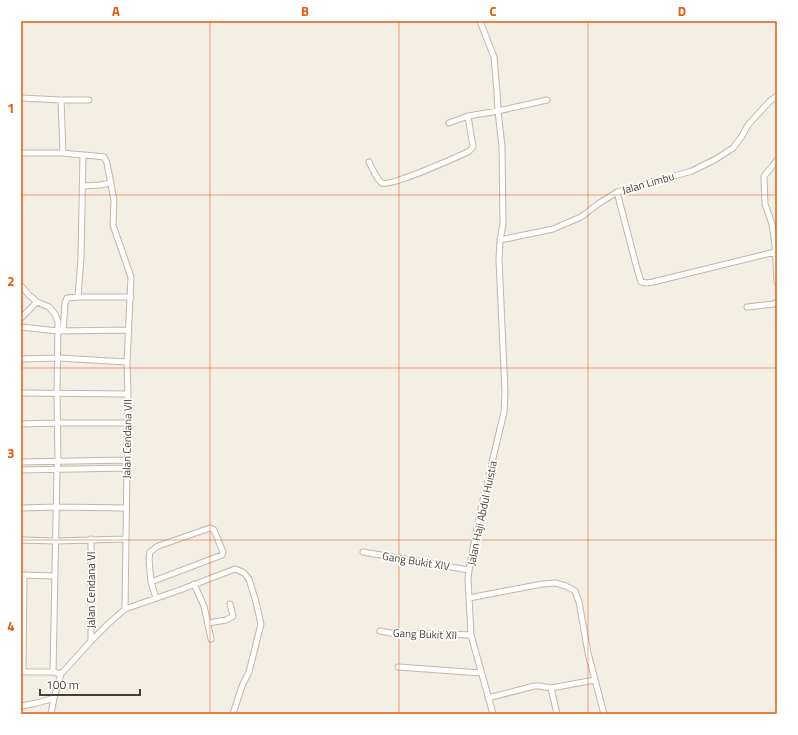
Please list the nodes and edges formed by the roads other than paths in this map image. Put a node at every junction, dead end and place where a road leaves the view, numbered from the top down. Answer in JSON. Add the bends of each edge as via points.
{"nodes":[{"id":1,"x":480,"y":21,"type":"edge"},
{"id":2,"x":777,"y":96,"type":"edge"},
{"id":3,"x":21,"y":98,"type":"edge"},
{"id":4,"x":61,"y":100,"type":"junction"},
{"id":5,"x":89,"y":100,"type":"dead end"},
{"id":6,"x":548,"y":100,"type":"dead end"},
{"id":7,"x":498,"y":111,"type":"junction"},
{"id":8,"x":468,"y":116,"type":"junction"},
{"id":9,"x":449,"y":123,"type":"dead end"},
{"id":10,"x":21,"y":153,"type":"edge"},
{"id":11,"x":63,"y":153,"type":"junction"},
{"id":12,"x":82,"y":155,"type":"junction"},
{"id":13,"x":777,"y":160,"type":"edge"},
{"id":14,"x":369,"y":162,"type":"dead end"},
{"id":15,"x":111,"y":183,"type":"junction"},
{"id":16,"x":82,"y":186,"type":"junction"},
{"id":17,"x":617,"y":192,"type":"junction"},
{"id":18,"x":500,"y":240,"type":"junction"},
{"id":19,"x":775,"y":252,"type":"junction"},
{"id":20,"x":776,"y":264,"type":"edge"},
{"id":21,"x":777,"y":282,"type":"edge"},
{"id":22,"x":21,"y":286,"type":"edge"},
{"id":23,"x":78,"y":297,"type":"junction"},
{"id":24,"x":131,"y":297,"type":"junction"},
{"id":25,"x":37,"y":302,"type":"junction"},
{"id":26,"x":777,"y":302,"type":"edge"},
{"id":27,"x":747,"y":307,"type":"dead end"},
{"id":28,"x":21,"y":318,"type":"edge"},
{"id":29,"x":21,"y":327,"type":"edge"},
{"id":30,"x":129,"y":330,"type":"junction"},
{"id":31,"x":60,"y":331,"type":"junction"},
{"id":32,"x":58,"y":358,"type":"junction"},
{"id":33,"x":21,"y":359,"type":"edge"},
{"id":34,"x":127,"y":362,"type":"junction"},
{"id":35,"x":21,"y":393,"type":"edge"},
{"id":36,"x":57,"y":393,"type":"junction"},
{"id":37,"x":128,"y":394,"type":"junction"},
{"id":38,"x":58,"y":423,"type":"junction"},
{"id":39,"x":128,"y":423,"type":"junction"},
{"id":40,"x":21,"y":424,"type":"edge"},
{"id":41,"x":127,"y":460,"type":"junction"},
{"id":42,"x":21,"y":462,"type":"edge"},
{"id":43,"x":58,"y":462,"type":"junction"},
{"id":44,"x":127,"y":468,"type":"junction"},
{"id":45,"x":57,"y":469,"type":"junction"},
{"id":46,"x":21,"y":470,"type":"edge"},
{"id":47,"x":57,"y":507,"type":"junction"},
{"id":48,"x":21,"y":508,"type":"edge"},
{"id":49,"x":126,"y":508,"type":"junction"},
{"id":50,"x":91,"y":539,"type":"junction"},
{"id":51,"x":126,"y":539,"type":"junction"},
{"id":52,"x":21,"y":540,"type":"edge"},
{"id":53,"x":56,"y":541,"type":"junction"},
{"id":54,"x":363,"y":552,"type":"dead end"},
{"id":55,"x":469,"y":570,"type":"junction"},
{"id":56,"x":22,"y":575,"type":"edge"},
{"id":57,"x":55,"y":576,"type":"junction"},
{"id":58,"x":151,"y":582,"type":"junction"},
{"id":59,"x":194,"y":584,"type":"junction"},
{"id":60,"x":156,"y":598,"type":"junction"},
{"id":61,"x":469,"y":598,"type":"junction"},
{"id":62,"x":230,"y":604,"type":"dead end"},
{"id":63,"x":125,"y":609,"type":"junction"},
{"id":64,"x":208,"y":623,"type":"junction"},
{"id":65,"x":380,"y":631,"type":"dead end"},
{"id":66,"x":471,"y":635,"type":"junction"},
{"id":67,"x":211,"y":639,"type":"dead end"},
{"id":68,"x":91,"y":641,"type":"junction"},
{"id":69,"x":398,"y":667,"type":"dead end"},
{"id":70,"x":22,"y":672,"type":"edge"},
{"id":71,"x":53,"y":672,"type":"junction"},
{"id":72,"x":481,"y":673,"type":"junction"},
{"id":73,"x":61,"y":674,"type":"junction"},
{"id":74,"x":595,"y":680,"type":"junction"},
{"id":75,"x":551,"y":688,"type":"junction"},
{"id":76,"x":54,"y":698,"type":"junction"},
{"id":77,"x":488,"y":698,"type":"junction"},
{"id":78,"x":21,"y":706,"type":"edge"},
{"id":79,"x":51,"y":714,"type":"edge"},
{"id":80,"x":233,"y":714,"type":"edge"},
{"id":81,"x":493,"y":714,"type":"edge"},
{"id":82,"x":557,"y":714,"type":"edge"},
{"id":83,"x":604,"y":714,"type":"edge"}],
"edges":[{"from":1,"to":7,"type":"street","name":"Jalan Haji Abdul Huistia","via":[[494,57]]},
{"from":2,"to":17,"type":"street","name":"Jalan Limbu","via":[[748,125],[733,148],[716,159],[692,171]]},
{"from":3,"to":4,"type":"street"},
{"from":4,"to":5,"type":"street"},
{"from":4,"to":11,"type":"street"},
{"from":6,"to":7,"type":"street"},
{"from":7,"to":8,"type":"street"},
{"from":7,"to":18,"type":"street","name":"Jalan Haji Abdul Huistia","via":[[502,146],[503,224]]},
{"from":8,"to":9,"type":"street"},
{"from":8,"to":14,"type":"street","via":[[473,147],[468,152],[386,184],[381,182]]},
{"from":10,"to":11,"type":"street"},
{"from":11,"to":12,"type":"street"},
{"from":12,"to":15,"type":"street","name":"Jalan Cendana VII","via":[[104,157]]},
{"from":12,"to":16,"type":"street"},
{"from":13,"to":19,"type":"street","via":[[764,176],[764,204],[772,224]]},
{"from":15,"to":16,"type":"street"},
{"from":15,"to":24,"type":"street","name":"Jalan Cendana VII","via":[[114,200],[113,225],[131,277]]},
{"from":16,"to":23,"type":"street"},
{"from":17,"to":18,"type":"street","name":"Jalan Limbu","via":[[581,217],[552,229]]},
{"from":17,"to":19,"type":"street","via":[[641,282],[654,282]]},
{"from":18,"to":55,"type":"street","name":"Jalan Haji Abdul Huistia","via":[[504,412]]},
{"from":19,"to":20,"type":"street"},
{"from":20,"to":21,"type":"street"},
{"from":22,"to":25,"type":"street"},
{"from":23,"to":24,"type":"street"},
{"from":23,"to":31,"type":"street","via":[[67,298],[64,303]]},
{"from":24,"to":30,"type":"street","name":"Jalan Cendana VII"},
{"from":25,"to":28,"type":"street"},
{"from":25,"to":31,"type":"street","via":[[55,314]]},
{"from":26,"to":27,"type":"street"},
{"from":29,"to":31,"type":"street"},
{"from":30,"to":31,"type":"street"},
{"from":30,"to":34,"type":"street","name":"Jalan Cendana VII"},
{"from":31,"to":32,"type":"street"},
{"from":32,"to":33,"type":"street"},
{"from":32,"to":34,"type":"street"},
{"from":32,"to":36,"type":"street"},
{"from":34,"to":37,"type":"street","name":"Jalan Cendana VII"},
{"from":35,"to":36,"type":"street"},
{"from":36,"to":37,"type":"street"},
{"from":36,"to":38,"type":"street"},
{"from":37,"to":39,"type":"street","name":"Jalan Cendana VII"},
{"from":38,"to":39,"type":"street"},
{"from":38,"to":40,"type":"street"},
{"from":38,"to":43,"type":"street"},
{"from":39,"to":41,"type":"street","name":"Jalan Cendana VII"},
{"from":41,"to":43,"type":"street"},
{"from":41,"to":44,"type":"street","name":"Jalan Cendana VII"},
{"from":42,"to":43,"type":"street"},
{"from":43,"to":45,"type":"street"},
{"from":44,"to":45,"type":"street"},
{"from":44,"to":49,"type":"street","name":"Jalan Cendana VII"},
{"from":45,"to":46,"type":"street"},
{"from":45,"to":47,"type":"street"},
{"from":47,"to":48,"type":"street"},
{"from":47,"to":49,"type":"street"},
{"from":47,"to":53,"type":"street"},
{"from":49,"to":51,"type":"street","name":"Jalan Cendana VII"},
{"from":50,"to":51,"type":"street"},
{"from":50,"to":53,"type":"street"},
{"from":50,"to":68,"type":"street","name":"Jalan Cendana VI"},
{"from":51,"to":63,"type":"street","name":"Jalan Cendana VII"},
{"from":52,"to":53,"type":"street"},
{"from":53,"to":57,"type":"street"},
{"from":54,"to":55,"type":"street","name":"Gang Bukit XIV"},
{"from":55,"to":61,"type":"street","name":"Jalan Haji Abdul Huistia"},
{"from":56,"to":57,"type":"street"},
{"from":56,"to":70,"type":"street"},
{"from":57,"to":71,"type":"street"},
{"from":58,"to":58,"type":"street","via":[[149,559],[152,550],[210,528],[214,530],[223,552],[221,555]]},
{"from":58,"to":60,"type":"street"},
{"from":59,"to":60,"type":"street"},
{"from":59,"to":64,"type":"street"},
{"from":59,"to":80,"type":"street","via":[[238,570],[249,579],[256,602],[261,624],[249,672]]},
{"from":60,"to":63,"type":"street"},
{"from":61,"to":66,"type":"street","name":"Jalan Haji Abdul Huistia"},
{"from":61,"to":74,"type":"street","via":[[542,584],[566,586],[575,591],[580,602]]},
{"from":62,"to":64,"type":"street","via":[[233,616]]},
{"from":63,"to":68,"type":"street"},
{"from":64,"to":67,"type":"street"},
{"from":65,"to":66,"type":"street","name":"Gang Bukit XII","via":[[396,634]]},
{"from":66,"to":72,"type":"street","name":"Jalan Haji Abdul Huistia"},
{"from":68,"to":73,"type":"street"},
{"from":69,"to":72,"type":"street"},
{"from":70,"to":71,"type":"street"},
{"from":71,"to":73,"type":"street"},
{"from":72,"to":77,"type":"street","name":"Jalan Haji Abdul Huistia"},
{"from":73,"to":76,"type":"street"},
{"from":74,"to":75,"type":"street"},
{"from":74,"to":83,"type":"street"},
{"from":75,"to":77,"type":"street","via":[[534,686]]},
{"from":75,"to":82,"type":"street"},
{"from":76,"to":78,"type":"street"},
{"from":76,"to":79,"type":"street"},
{"from":77,"to":81,"type":"street","name":"Jalan Haji Abdul Huistia"}]}
